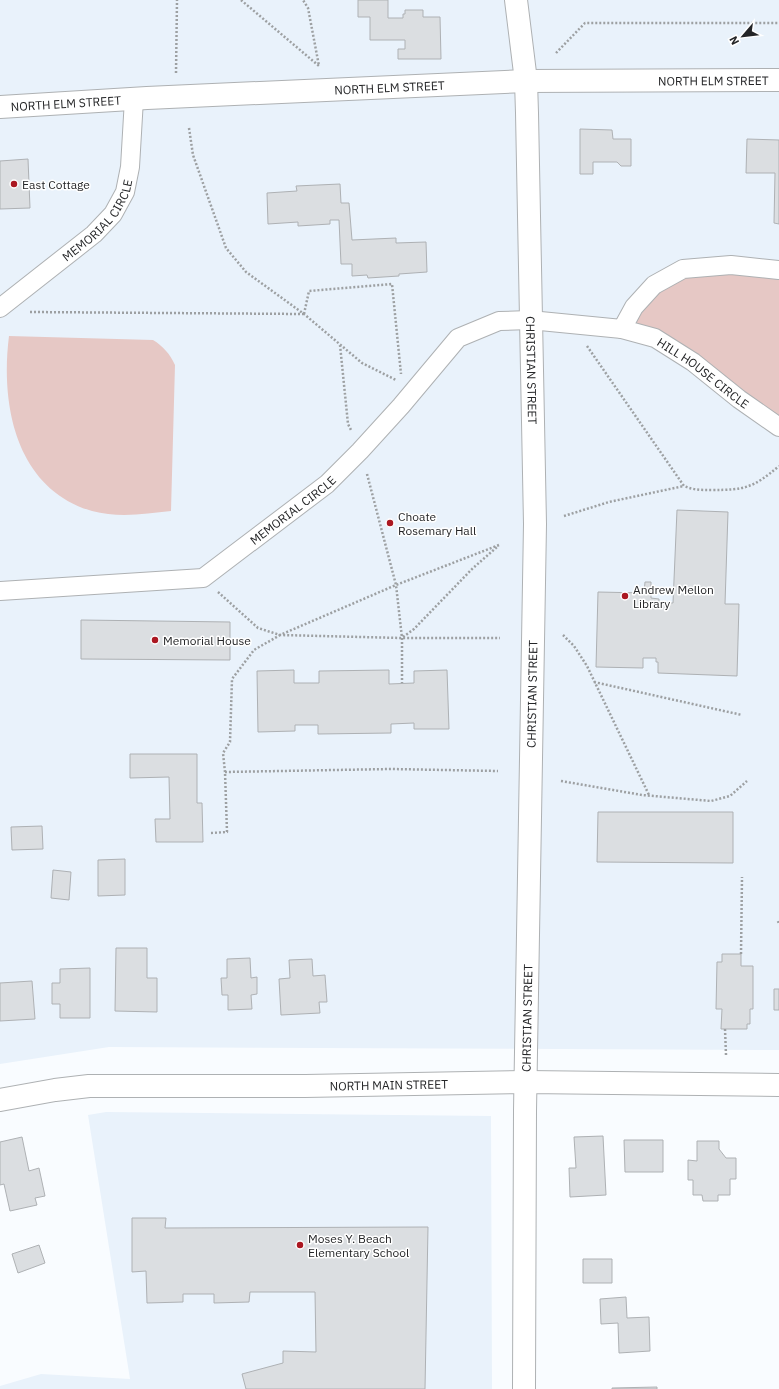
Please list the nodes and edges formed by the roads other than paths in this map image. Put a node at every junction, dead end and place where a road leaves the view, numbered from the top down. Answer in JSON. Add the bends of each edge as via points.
{"nodes":[{"id":1,"x":516,"y":0,"type":"edge"},
{"id":2,"x":779,"y":80,"type":"edge"},
{"id":3,"x":526,"y":81,"type":"junction"},
{"id":4,"x":134,"y":100,"type":"junction"},
{"id":5,"x":0,"y":107,"type":"edge"},
{"id":6,"x":779,"y":270,"type":"edge"},
{"id":7,"x":0,"y":308,"type":"edge"},
{"id":8,"x":530,"y":320,"type":"junction"},
{"id":9,"x":622,"y":329,"type":"junction"},
{"id":10,"x":779,"y":427,"type":"edge"},
{"id":11,"x":0,"y":591,"type":"edge"},
{"id":12,"x":527,"y":1082,"type":"junction"},
{"id":13,"x":779,"y":1085,"type":"edge"},
{"id":14,"x":0,"y":1100,"type":"edge"},
{"id":15,"x":524,"y":1389,"type":"edge"}],
"edges":[{"from":1,"to":3,"type":"main road","name":"CHRISTIAN STREET"},
{"from":2,"to":3,"type":"main road","name":"NORTH ELM STREET"},
{"from":3,"to":4,"type":"main road","name":"NORTH ELM STREET"},
{"from":3,"to":8,"type":"main road","name":"CHRISTIAN STREET"},
{"from":4,"to":5,"type":"main road","name":"NORTH ELM STREET"},
{"from":4,"to":7,"type":"street","name":"MEMORIAL CIRCLE","via":[[130,167],[125,192],[113,214],[88,239]]},
{"from":6,"to":9,"type":"street","via":[[730,265],[682,269],[654,285],[634,307]]},
{"from":8,"to":9,"type":"street","name":"HILL HOUSE CIRCLE"},
{"from":8,"to":11,"type":"street","name":"MEMORIAL CIRCLE","via":[[499,321],[458,338],[401,406],[327,484],[203,578]]},
{"from":8,"to":12,"type":"main road","name":"CHRISTIAN STREET","via":[[534,524]]},
{"from":9,"to":10,"type":"street","name":"HILL HOUSE CIRCLE","via":[[655,338],[693,362]]},
{"from":12,"to":13,"type":"main road","name":"NORTH MAIN STREET"},
{"from":12,"to":14,"type":"main road","name":"NORTH MAIN STREET","via":[[89,1086]]},
{"from":12,"to":15,"type":"main road","name":"CHRISTIAN STREET"}]}
